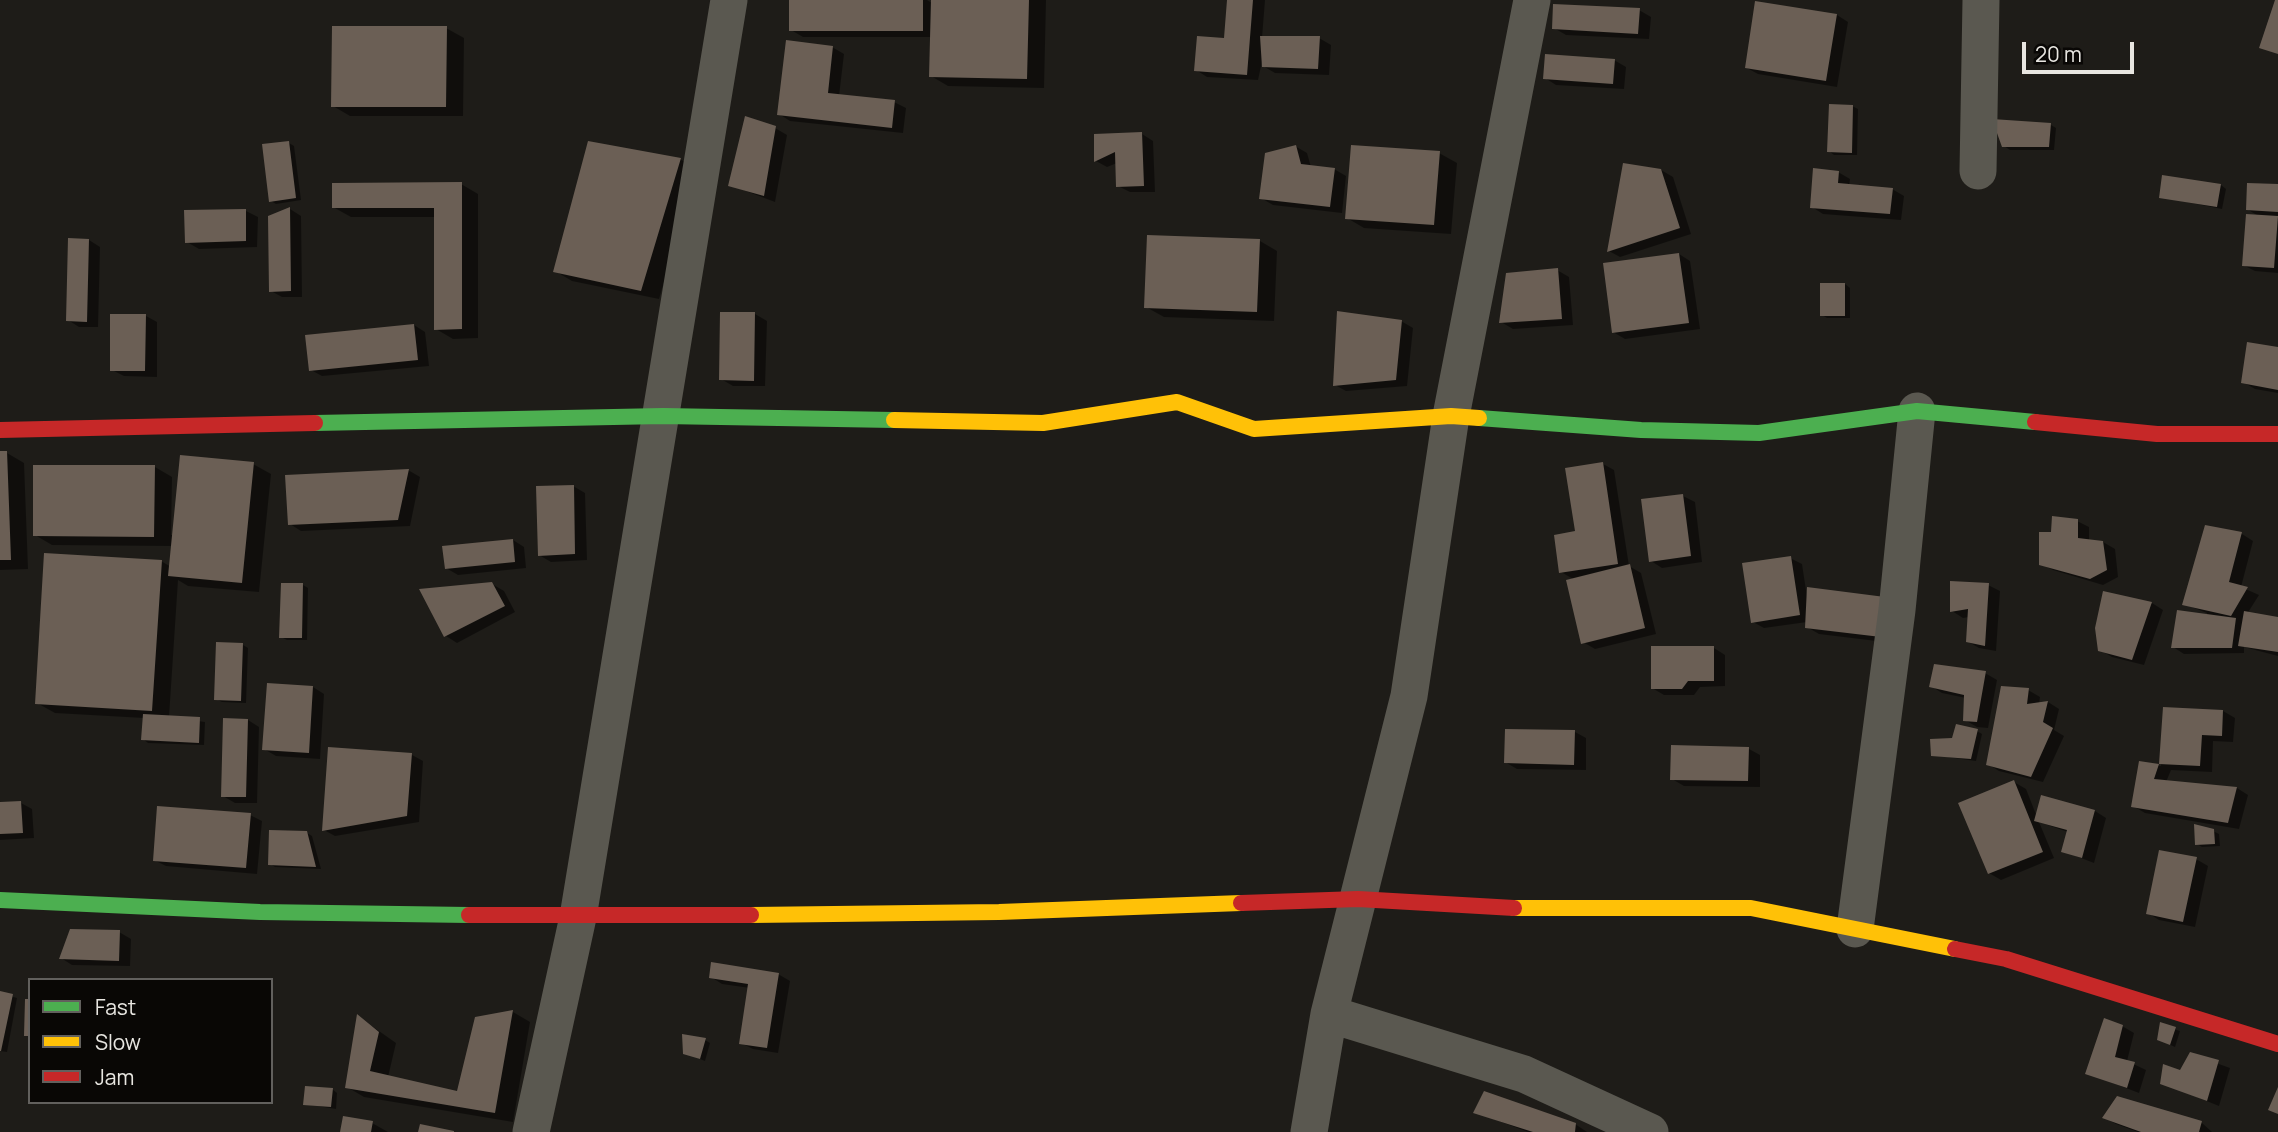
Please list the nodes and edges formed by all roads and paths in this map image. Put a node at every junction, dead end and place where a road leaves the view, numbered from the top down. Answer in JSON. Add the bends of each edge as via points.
{"nodes":[{"id":1,"x":729,"y":0,"type":"edge"},
{"id":2,"x":1532,"y":0,"type":"edge"},
{"id":3,"x":1981,"y":0,"type":"edge"},
{"id":4,"x":1978,"y":171,"type":"dead end"},
{"id":5,"x":1917,"y":411,"type":"junction"},
{"id":6,"x":663,"y":416,"type":"junction"},
{"id":7,"x":1451,"y":416,"type":"junction"},
{"id":8,"x":0,"y":430,"type":"edge"},
{"id":9,"x":2278,"y":434,"type":"edge"},
{"id":10,"x":1358,"y":899,"type":"junction"},
{"id":11,"x":0,"y":900,"type":"edge"},
{"id":12,"x":578,"y":917,"type":"junction"},
{"id":13,"x":1855,"y":929,"type":"junction"},
{"id":14,"x":1329,"y":1014,"type":"junction"},
{"id":15,"x":2278,"y":1044,"type":"edge"},
{"id":16,"x":531,"y":1132,"type":"edge"},
{"id":17,"x":1309,"y":1132,"type":"edge"},
{"id":18,"x":1650,"y":1132,"type":"edge"}],
"edges":[{"from":1,"to":6,"type":"street"},
{"from":2,"to":7,"type":"street"},
{"from":3,"to":4,"type":"street"},
{"from":5,"to":7,"type":"street","via":[[1759,433],[1641,430]]},
{"from":5,"to":9,"type":"street","via":[[2157,434]]},
{"from":5,"to":13,"type":"street","via":[[1897,610]]},
{"from":6,"to":7,"type":"street","via":[[1042,423],[1177,402],[1254,429]]},
{"from":6,"to":8,"type":"street"},
{"from":6,"to":12,"type":"street"},
{"from":7,"to":10,"type":"street","via":[[1409,696]]},
{"from":10,"to":12,"type":"street","via":[[999,912]]},
{"from":10,"to":13,"type":"street","via":[[1540,909],[1751,908]]},
{"from":10,"to":14,"type":"street"},
{"from":11,"to":12,"type":"street","via":[[260,912]]},
{"from":12,"to":16,"type":"street"},
{"from":13,"to":15,"type":"street","via":[[2006,959]]},
{"from":14,"to":17,"type":"street"},
{"from":14,"to":18,"type":"street","via":[[1524,1074]]}]}
